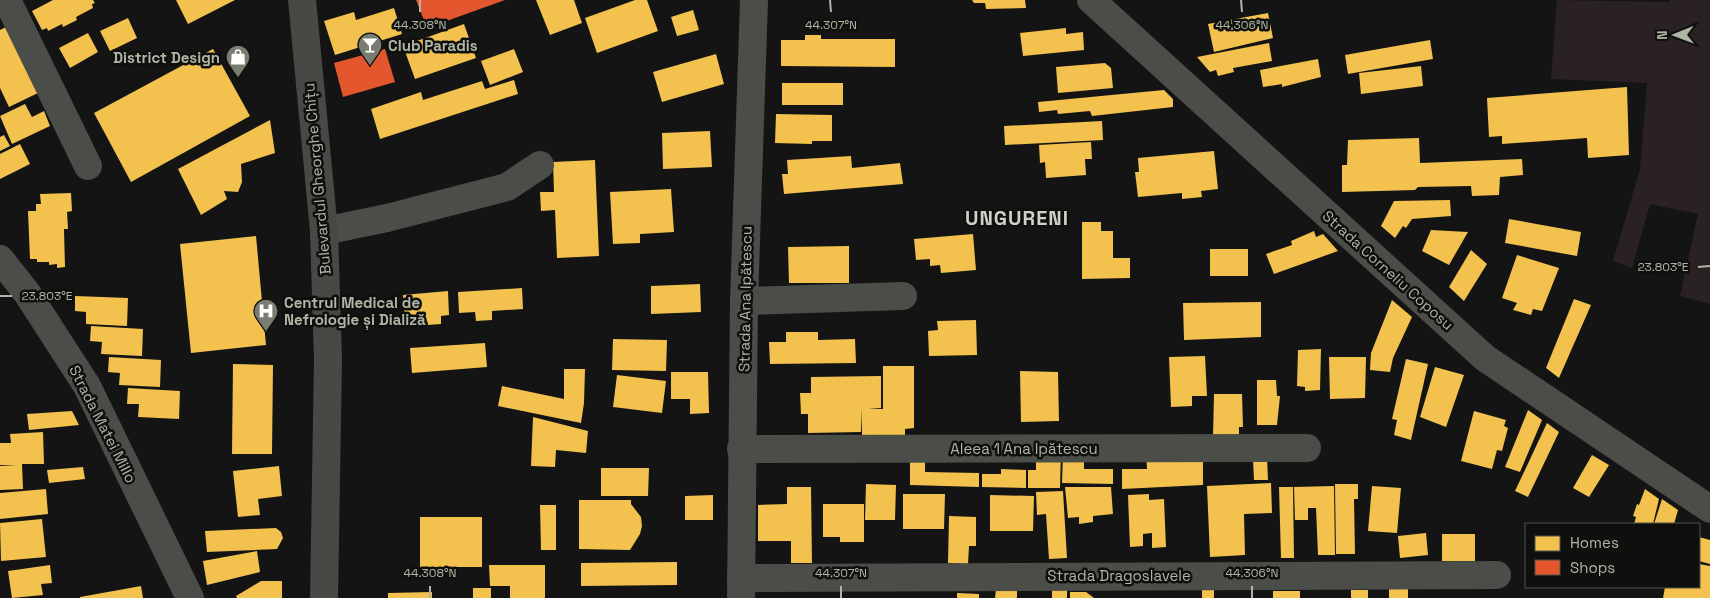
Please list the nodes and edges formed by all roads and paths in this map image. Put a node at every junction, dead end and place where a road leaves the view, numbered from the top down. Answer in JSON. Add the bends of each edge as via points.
{"nodes":[{"id":1,"x":7,"y":0,"type":"edge"},
{"id":2,"x":302,"y":0,"type":"edge"},
{"id":3,"x":754,"y":0,"type":"edge"},
{"id":4,"x":1091,"y":0,"type":"edge"},
{"id":5,"x":540,"y":165,"type":"dead end"},
{"id":6,"x":88,"y":166,"type":"dead end"},
{"id":7,"x":324,"y":230,"type":"junction"},
{"id":8,"x":0,"y":259,"type":"edge"},
{"id":9,"x":903,"y":296,"type":"dead end"},
{"id":10,"x":744,"y":301,"type":"junction"},
{"id":11,"x":1308,"y":448,"type":"dead end"},
{"id":12,"x":741,"y":449,"type":"junction"},
{"id":13,"x":1710,"y":509,"type":"edge"},
{"id":14,"x":1498,"y":575,"type":"dead end"},
{"id":15,"x":741,"y":588,"type":"edge"},
{"id":16,"x":190,"y":598,"type":"edge"},
{"id":17,"x":324,"y":598,"type":"edge"}],
"edges":[{"from":1,"to":6,"type":"street"},
{"from":2,"to":7,"type":"main road","name":"Bulevardul Gheorghe Chițu"},
{"from":3,"to":10,"type":"street","name":"Strada Ana Ipătescu"},
{"from":4,"to":13,"type":"street","name":"Strada Corneliu Coposu","via":[[1485,358]]},
{"from":5,"to":7,"type":"street","via":[[507,188]]},
{"from":7,"to":17,"type":"main road","name":"Bulevardul Gheorghe Chițu","via":[[328,359]]},
{"from":8,"to":16,"type":"street","name":"Strada Matei Millo","via":[[27,293],[87,386]]},
{"from":9,"to":10,"type":"street"},
{"from":10,"to":12,"type":"street","name":"Strada Ana Ipătescu"},
{"from":11,"to":12,"type":"street","name":"Aleea 1 Ana Ipătescu"},
{"from":12,"to":15,"type":"street","name":"Strada Ana Ipătescu"},
{"from":14,"to":15,"type":"street","name":"Strada Dragoslavele"}]}
